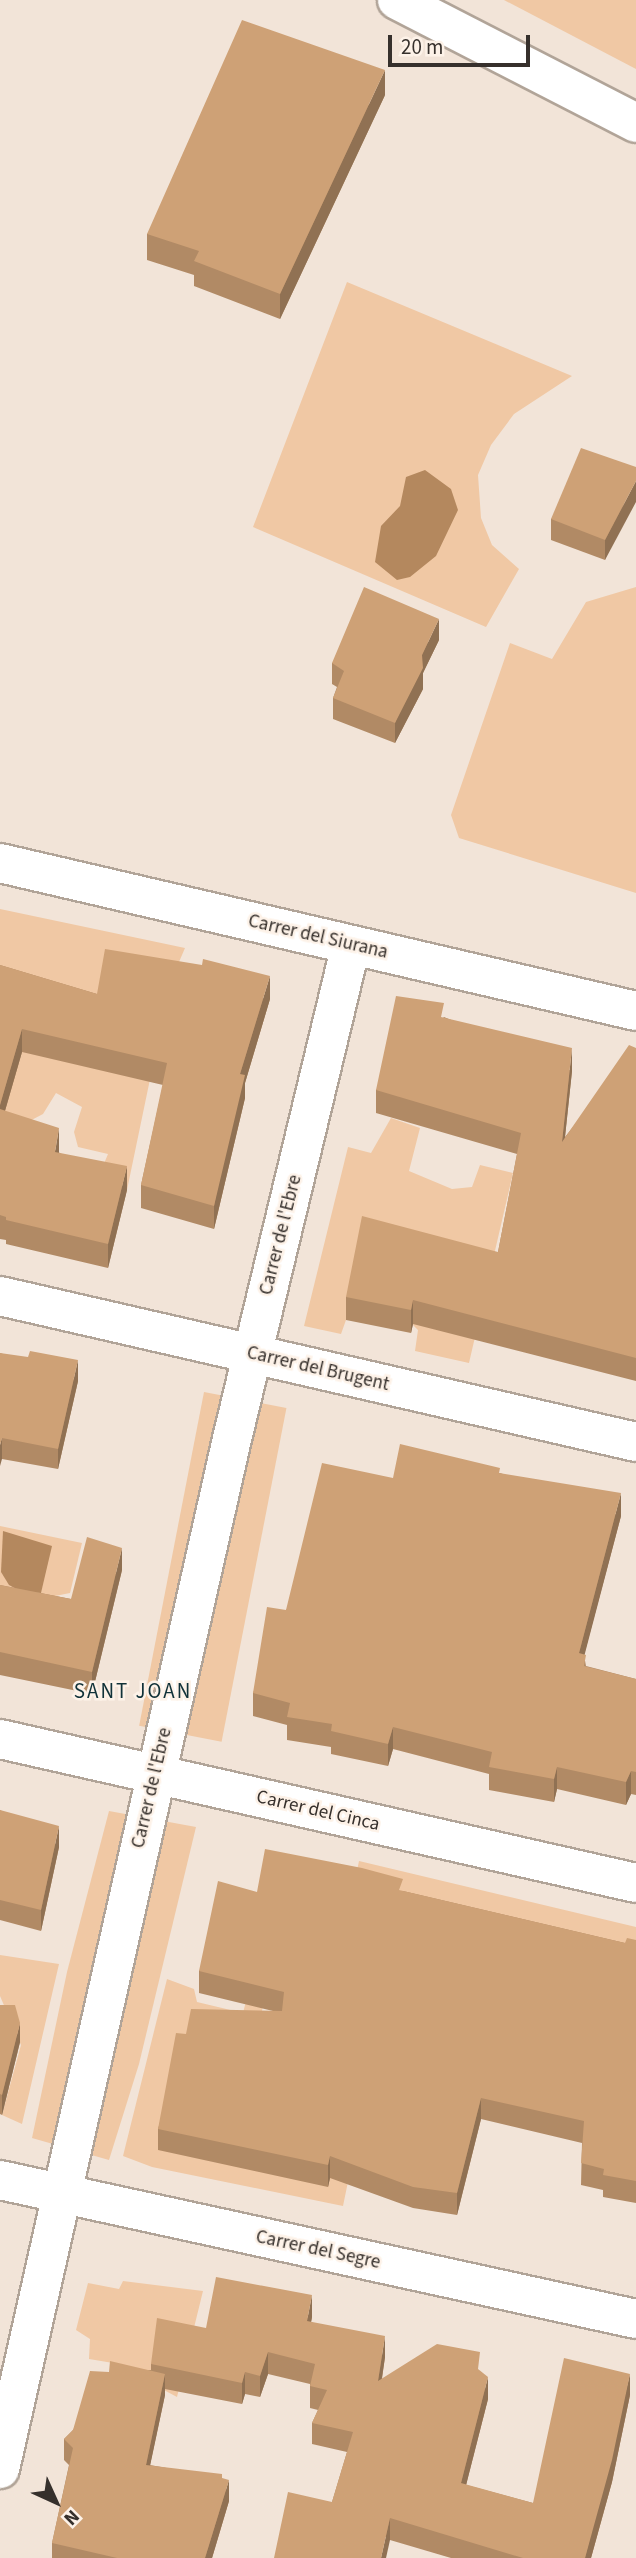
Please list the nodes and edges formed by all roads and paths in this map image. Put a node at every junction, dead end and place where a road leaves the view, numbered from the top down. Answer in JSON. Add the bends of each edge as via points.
{"nodes":[{"id":1,"x":397,"y":0,"type":"edge"},
{"id":2,"x":636,"y":123,"type":"edge"},
{"id":3,"x":0,"y":863,"type":"edge"},
{"id":4,"x":351,"y":945,"type":"junction"},
{"id":5,"x":636,"y":1011,"type":"edge"},
{"id":6,"x":0,"y":1296,"type":"edge"},
{"id":7,"x":252,"y":1353,"type":"junction"},
{"id":8,"x":636,"y":1442,"type":"edge"},
{"id":9,"x":0,"y":1739,"type":"edge"},
{"id":10,"x":155,"y":1774,"type":"junction"},
{"id":11,"x":636,"y":1883,"type":"edge"},
{"id":12,"x":0,"y":2180,"type":"edge"},
{"id":13,"x":59,"y":2194,"type":"junction"},
{"id":14,"x":636,"y":2319,"type":"edge"},
{"id":15,"x":0,"y":2469,"type":"edge"}],
"edges":[{"from":1,"to":2,"type":"street"},
{"from":3,"to":4,"type":"street","name":"Carrer del Siurana"},
{"from":4,"to":5,"type":"street","name":"Carrer del Siurana"},
{"from":4,"to":7,"type":"street","name":"Carrer de l'Ebre"},
{"from":6,"to":7,"type":"street","name":"Carrer del Brugent"},
{"from":7,"to":8,"type":"street","name":"Carrer del Brugent"},
{"from":7,"to":10,"type":"street","name":"Carrer de l'Ebre"},
{"from":9,"to":10,"type":"street","name":"Carrer del Cinca"},
{"from":10,"to":11,"type":"street","name":"Carrer del Cinca"},
{"from":10,"to":13,"type":"street","name":"Carrer de l'Ebre"},
{"from":12,"to":13,"type":"street","name":"Carrer del Segre"},
{"from":13,"to":14,"type":"street","name":"Carrer del Segre"},
{"from":13,"to":15,"type":"street","name":"Carrer de l'Ebre"}]}
